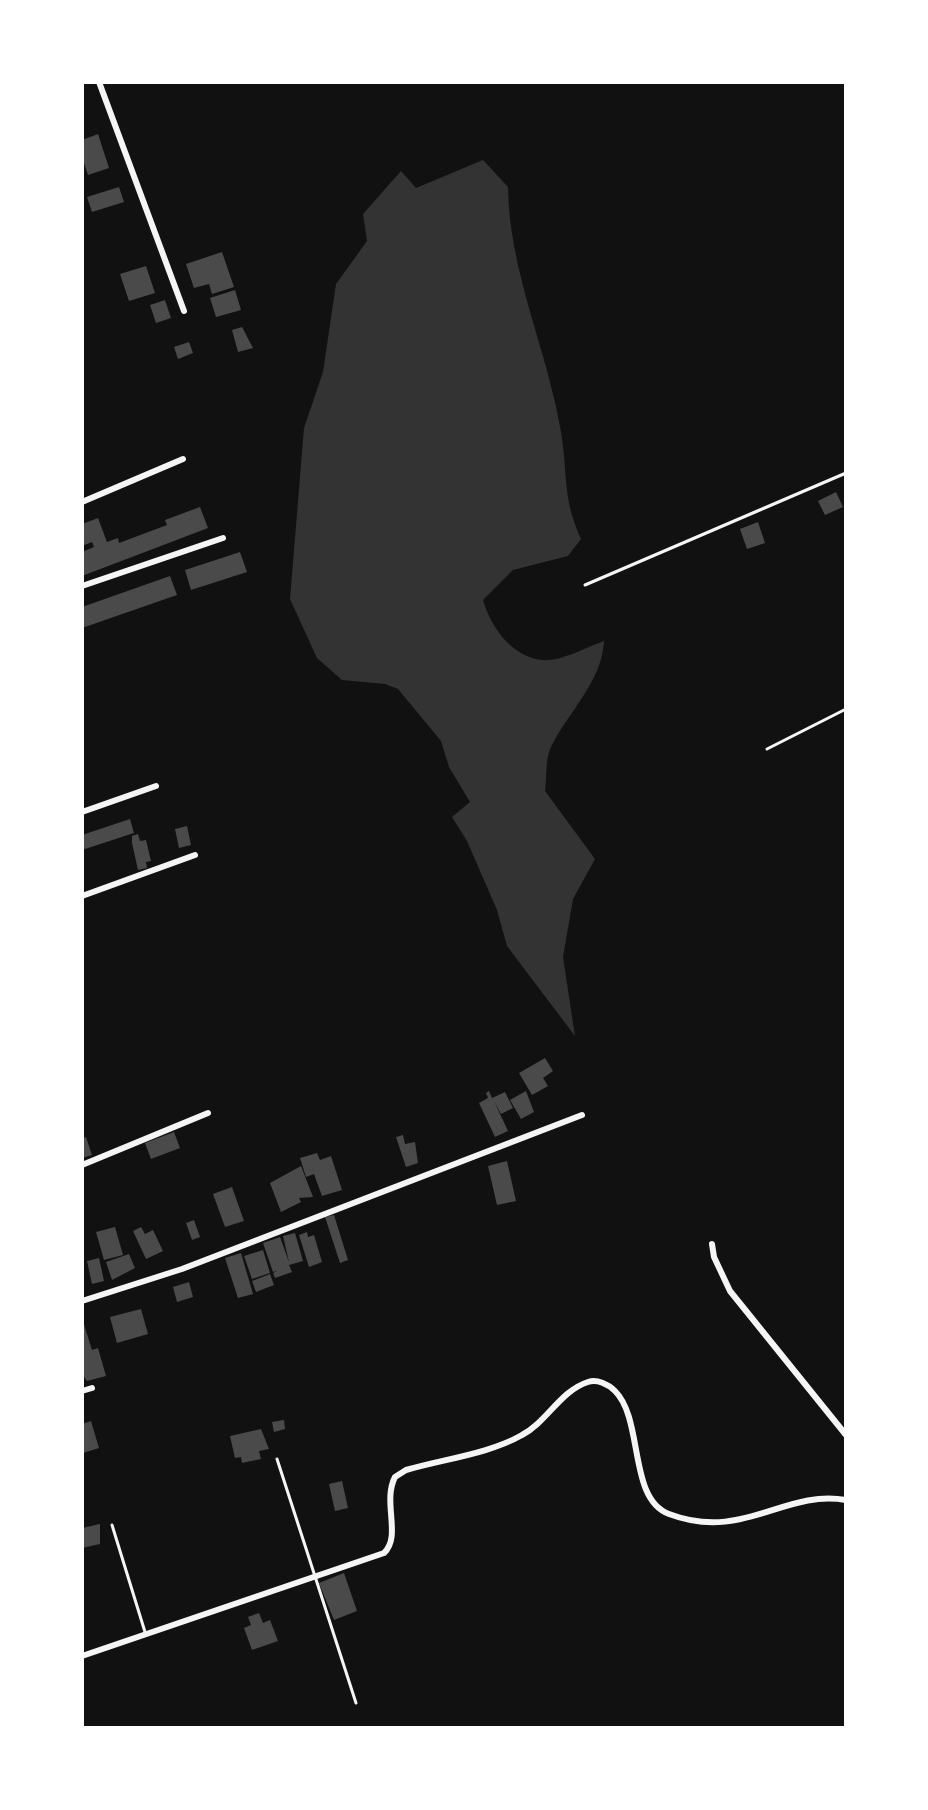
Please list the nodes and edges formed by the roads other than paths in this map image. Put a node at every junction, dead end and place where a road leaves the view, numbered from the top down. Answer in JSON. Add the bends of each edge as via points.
{"nodes":[{"id":1,"x":99,"y":82,"type":"edge"},
{"id":2,"x":184,"y":311,"type":"dead end"},
{"id":3,"x":183,"y":459,"type":"dead end"},
{"id":4,"x":82,"y":502,"type":"edge"},
{"id":5,"x":223,"y":538,"type":"dead end"},
{"id":6,"x":82,"y":586,"type":"edge"},
{"id":7,"x":156,"y":786,"type":"dead end"},
{"id":8,"x":82,"y":812,"type":"edge"},
{"id":9,"x":195,"y":855,"type":"dead end"},
{"id":10,"x":82,"y":896,"type":"edge"},
{"id":11,"x":208,"y":1113,"type":"dead end"},
{"id":12,"x":582,"y":1115,"type":"dead end"},
{"id":13,"x":82,"y":1165,"type":"edge"},
{"id":14,"x":712,"y":1244,"type":"dead end"},
{"id":15,"x":82,"y":1301,"type":"edge"},
{"id":16,"x":92,"y":1388,"type":"dead end"},
{"id":17,"x":82,"y":1391,"type":"edge"},
{"id":18,"x":846,"y":1435,"type":"edge"},
{"id":19,"x":277,"y":1459,"type":"dead end"},
{"id":20,"x":846,"y":1500,"type":"edge"},
{"id":21,"x":112,"y":1525,"type":"dead end"},
{"id":22,"x":314,"y":1578,"type":"junction"},
{"id":23,"x":146,"y":1635,"type":"junction"},
{"id":24,"x":82,"y":1656,"type":"edge"},
{"id":25,"x":356,"y":1703,"type":"dead end"}],
"edges":[{"from":1,"to":2,"type":"street"},
{"from":3,"to":4,"type":"street"},
{"from":5,"to":6,"type":"street"},
{"from":7,"to":8,"type":"street"},
{"from":9,"to":10,"type":"street"},
{"from":11,"to":13,"type":"street"},
{"from":12,"to":15,"type":"street","via":[[182,1269]]},
{"from":14,"to":18,"type":"street","via":[[730,1291]]},
{"from":16,"to":17,"type":"street"},
{"from":19,"to":22,"type":"lane"},
{"from":20,"to":22,"type":"street","via":[[802,1502],[719,1525],[665,1513],[649,1496],[625,1404],[605,1383],[590,1380],[524,1435],[406,1470],[391,1486],[388,1550]]},
{"from":21,"to":23,"type":"lane"},
{"from":22,"to":23,"type":"street"},
{"from":22,"to":25,"type":"lane"},
{"from":23,"to":24,"type":"street"}]}
